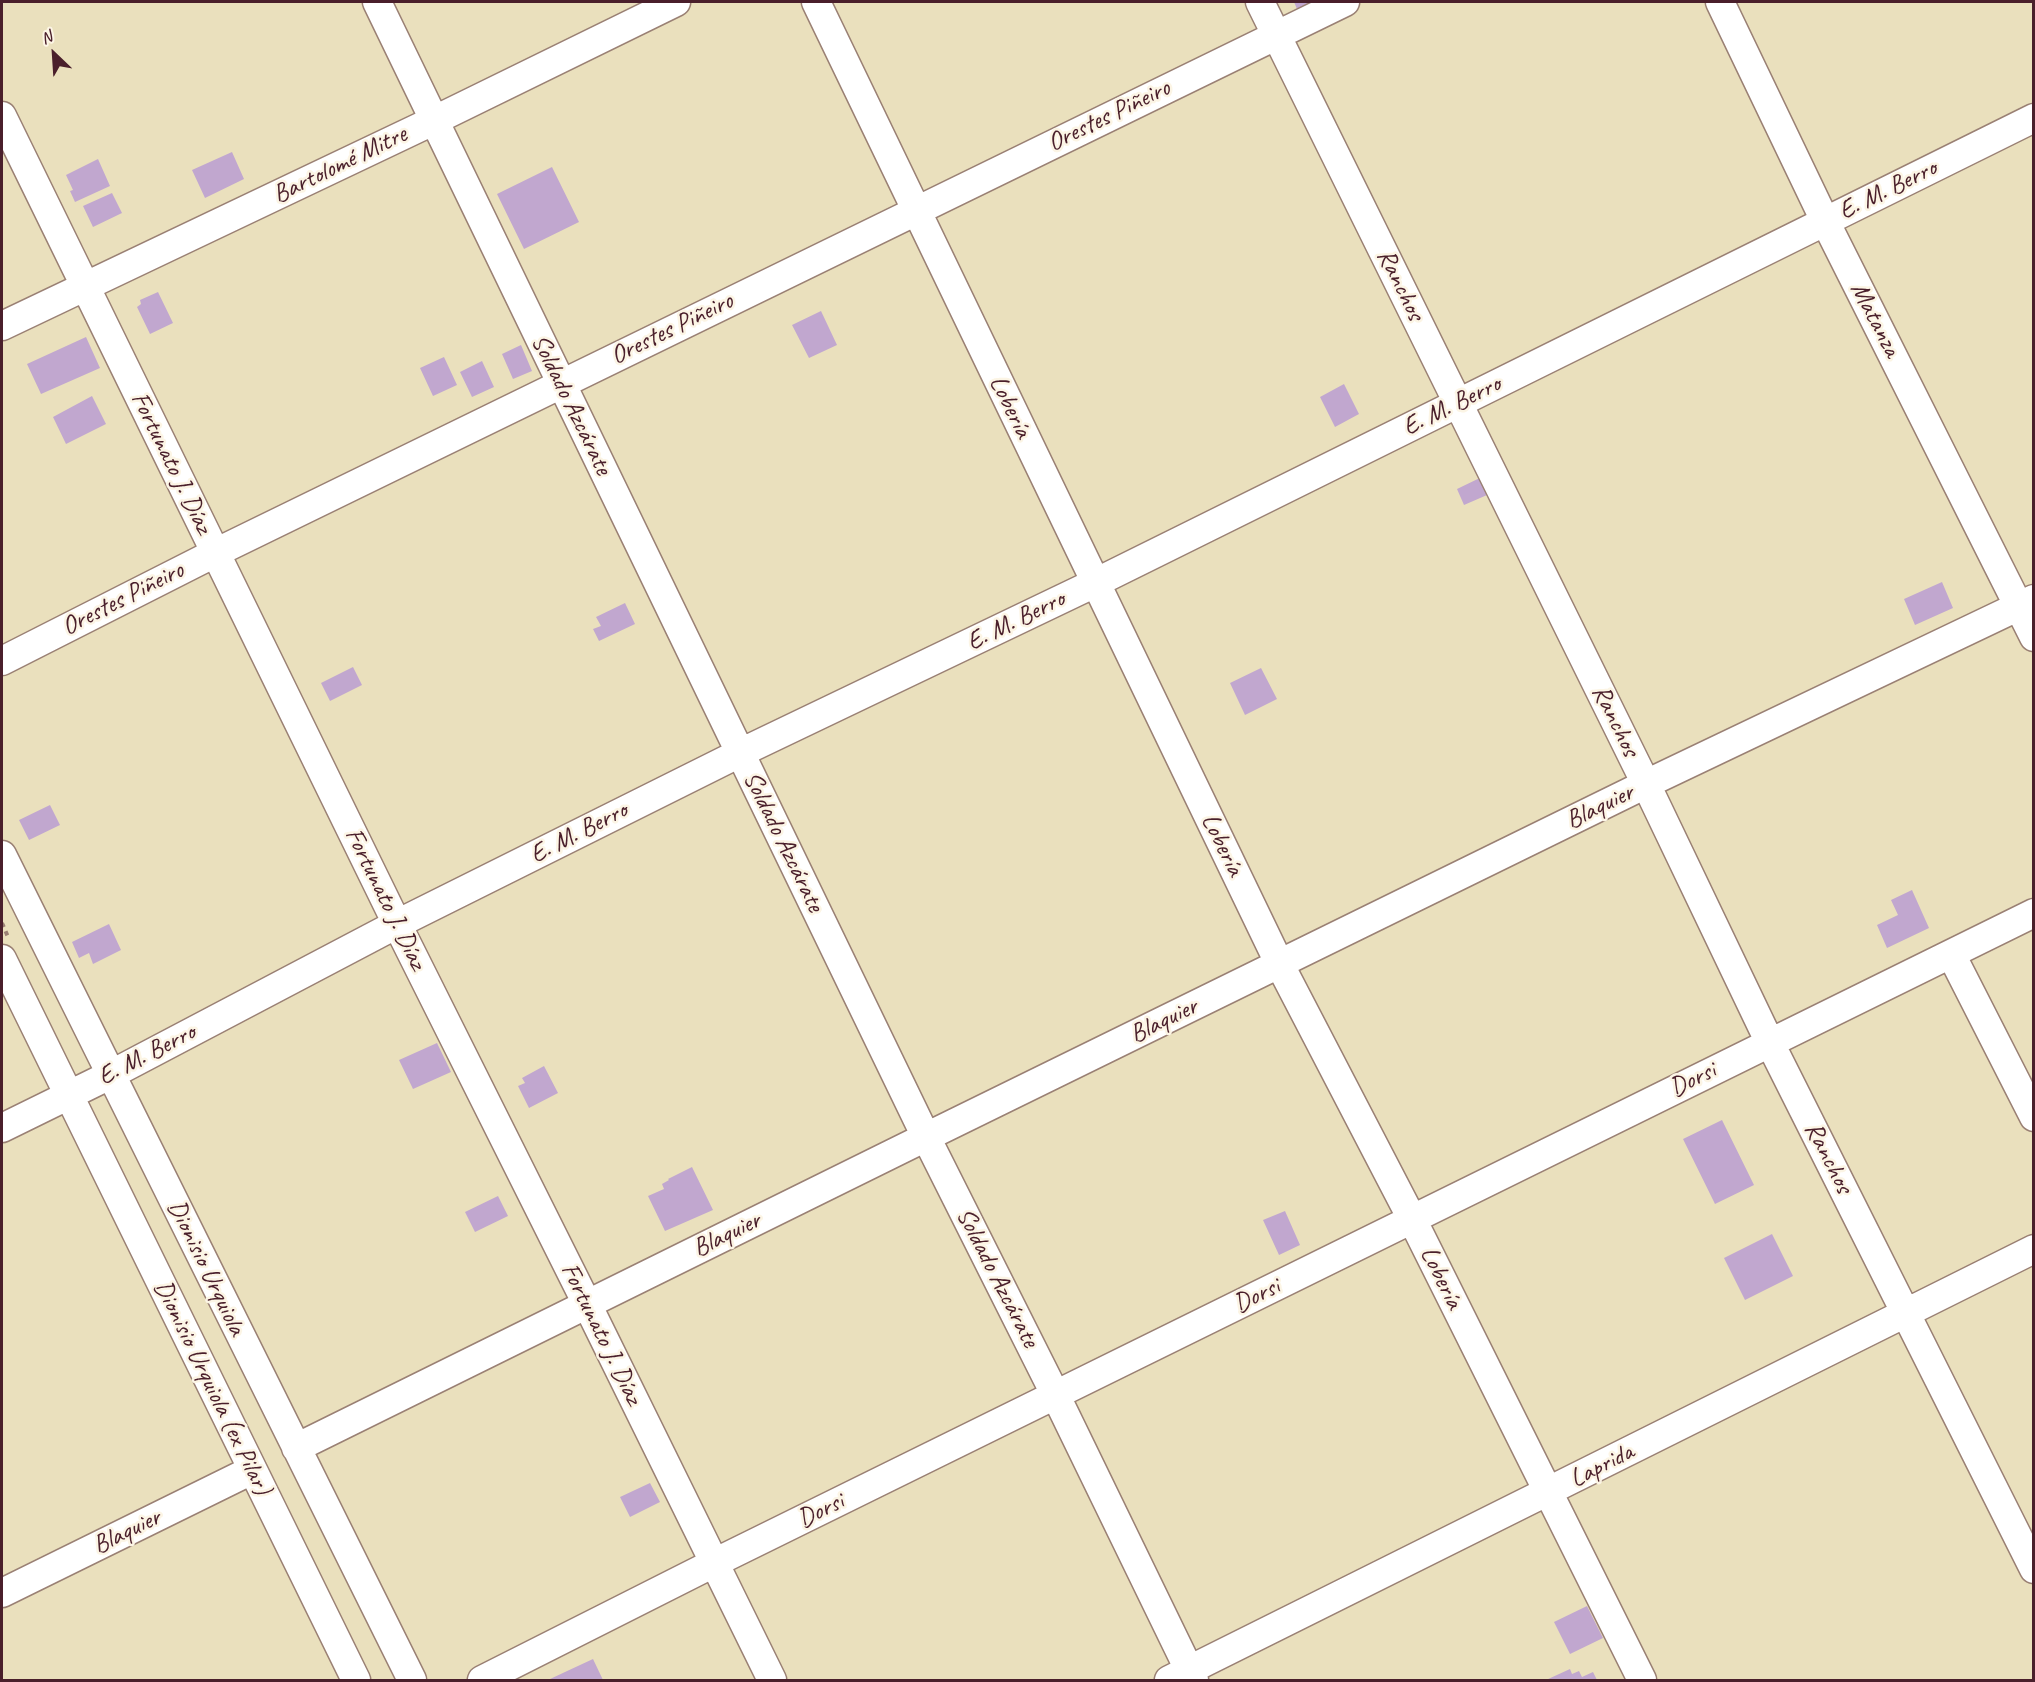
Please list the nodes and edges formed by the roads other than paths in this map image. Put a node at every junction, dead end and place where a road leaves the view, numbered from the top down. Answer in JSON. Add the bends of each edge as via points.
{"nodes":[{"id":1,"x":377,"y":2,"type":"edge"},
{"id":2,"x":676,"y":2,"type":"edge"},
{"id":3,"x":816,"y":2,"type":"edge"},
{"id":4,"x":1260,"y":2,"type":"edge"},
{"id":5,"x":1345,"y":2,"type":"edge"},
{"id":6,"x":1720,"y":2,"type":"edge"},
{"id":7,"x":1276,"y":35,"type":"junction"},
{"id":8,"x":2,"y":116,"type":"edge"},
{"id":9,"x":2034,"y":118,"type":"edge"},
{"id":10,"x":435,"y":120,"type":"junction"},
{"id":11,"x":915,"y":210,"type":"junction"},
{"id":12,"x":1825,"y":221,"type":"junction"},
{"id":13,"x":85,"y":287,"type":"junction"},
{"id":14,"x":2,"y":326,"type":"edge"},
{"id":15,"x":561,"y":384,"type":"junction"},
{"id":16,"x":1458,"y":403,"type":"junction"},
{"id":17,"x":215,"y":553,"type":"junction"},
{"id":18,"x":1095,"y":583,"type":"junction"},
{"id":19,"x":2026,"y":603,"type":"edge"},
{"id":20,"x":2034,"y":637,"type":"edge"},
{"id":21,"x":2,"y":661,"type":"edge"},
{"id":22,"x":740,"y":753,"type":"junction"},
{"id":23,"x":1646,"y":784,"type":"junction"},
{"id":24,"x":2,"y":855,"type":"edge"},
{"id":25,"x":2034,"y":913,"type":"edge"},
{"id":26,"x":397,"y":924,"type":"junction"},
{"id":27,"x":1950,"y":954,"type":"junction"},
{"id":28,"x":2,"y":959,"type":"edge"},
{"id":29,"x":1280,"y":965,"type":"junction"},
{"id":30,"x":1769,"y":1041,"type":"junction"},
{"id":31,"x":110,"y":1075,"type":"junction"},
{"id":32,"x":68,"y":1095,"type":"junction"},
{"id":33,"x":2034,"y":1117,"type":"edge"},
{"id":34,"x":2,"y":1128,"type":"edge"},
{"id":35,"x":926,"y":1137,"type":"junction"},
{"id":36,"x":1412,"y":1219,"type":"junction"},
{"id":37,"x":2034,"y":1249,"type":"edge"},
{"id":38,"x":587,"y":1304,"type":"junction"},
{"id":39,"x":1907,"y":1314,"type":"junction"},
{"id":40,"x":1056,"y":1396,"type":"junction"},
{"id":41,"x":296,"y":1448,"type":"junction"},
{"id":42,"x":252,"y":1470,"type":"junction"},
{"id":43,"x":1548,"y":1492,"type":"junction"},
{"id":44,"x":714,"y":1563,"type":"junction"},
{"id":45,"x":2034,"y":1569,"type":"edge"},
{"id":46,"x":2,"y":1593,"type":"edge"},
{"id":47,"x":1184,"y":1677,"type":"edge"},
{"id":48,"x":356,"y":1680,"type":"edge"},
{"id":49,"x":412,"y":1680,"type":"edge"},
{"id":50,"x":482,"y":1680,"type":"edge"},
{"id":51,"x":772,"y":1680,"type":"edge"},
{"id":52,"x":1642,"y":1680,"type":"edge"}],
"edges":[{"from":1,"to":10,"type":"street","name":"Soldado Azcárate"},
{"from":2,"to":10,"type":"street","name":"Bartolomé Mitre"},
{"from":3,"to":11,"type":"street","name":"Lobería"},
{"from":4,"to":7,"type":"street","name":"Ranchos"},
{"from":5,"to":7,"type":"street","name":"Orestes Piñeiro"},
{"from":6,"to":12,"type":"street","name":"Matanza"},
{"from":7,"to":11,"type":"street","name":"Orestes Piñeiro"},
{"from":7,"to":16,"type":"street","name":"Ranchos"},
{"from":8,"to":13,"type":"street","name":"Fortunato J. Díaz"},
{"from":9,"to":12,"type":"street","name":"E. M. Berro"},
{"from":10,"to":13,"type":"street","name":"Bartolomé Mitre"},
{"from":10,"to":15,"type":"street","name":"Soldado Azcárate"},
{"from":11,"to":15,"type":"street","name":"Orestes Piñeiro"},
{"from":11,"to":18,"type":"street","name":"Lobería"},
{"from":12,"to":16,"type":"street","name":"E. M. Berro"},
{"from":12,"to":19,"type":"street","name":"Matanza"},
{"from":13,"to":14,"type":"street","name":"Bartolomé Mitre"},
{"from":13,"to":17,"type":"street","name":"Fortunato J. Díaz"},
{"from":15,"to":17,"type":"street","name":"Orestes Piñeiro"},
{"from":15,"to":22,"type":"street","name":"Soldado Azcárate"},
{"from":16,"to":18,"type":"street","name":"E. M. Berro"},
{"from":16,"to":23,"type":"street","name":"Ranchos"},
{"from":17,"to":21,"type":"street","name":"Orestes Piñeiro"},
{"from":17,"to":26,"type":"street","name":"Fortunato J. Díaz"},
{"from":18,"to":22,"type":"street","name":"E. M. Berro"},
{"from":18,"to":29,"type":"street","name":"Lobería"},
{"from":19,"to":20,"type":"street","name":"Matanza"},
{"from":19,"to":23,"type":"street","name":"Blaquier"},
{"from":22,"to":26,"type":"street","name":"E. M. Berro"},
{"from":22,"to":35,"type":"street","name":"Soldado Azcárate"},
{"from":23,"to":29,"type":"street","name":"Blaquier"},
{"from":23,"to":30,"type":"street","name":"Ranchos"},
{"from":24,"to":31,"type":"street","name":"Dionisio Urquiola"},
{"from":25,"to":27,"type":"street","name":"Dorsi"},
{"from":26,"to":31,"type":"street","name":"E. M. Berro"},
{"from":26,"to":38,"type":"street","name":"Fortunato J. Díaz"},
{"from":27,"to":30,"type":"street","name":"Dorsi"},
{"from":27,"to":33,"type":"street"},
{"from":28,"to":32,"type":"street"},
{"from":29,"to":35,"type":"street","name":"Blaquier"},
{"from":29,"to":36,"type":"street","name":"Lobería"},
{"from":30,"to":36,"type":"street","name":"Dorsi"},
{"from":30,"to":39,"type":"street","name":"Ranchos"},
{"from":31,"to":32,"type":"street","name":"E. M. Berro"},
{"from":31,"to":41,"type":"street","name":"Dionisio Urquiola"},
{"from":32,"to":34,"type":"street","name":"E. M. Berro"},
{"from":32,"to":42,"type":"street","name":"Dionisio Urquiola (ex Pilar)"},
{"from":35,"to":38,"type":"street","name":"Blaquier"},
{"from":35,"to":40,"type":"street","name":"Soldado Azcárate"},
{"from":36,"to":40,"type":"street","name":"Dorsi"},
{"from":36,"to":43,"type":"street","name":"Lobería"},
{"from":37,"to":39,"type":"street","name":"Laprida"},
{"from":38,"to":41,"type":"street","name":"Blaquier"},
{"from":38,"to":44,"type":"street","name":"Fortunato J. Díaz"},
{"from":39,"to":43,"type":"street","name":"Laprida"},
{"from":39,"to":45,"type":"street","name":"Ranchos"},
{"from":40,"to":44,"type":"street","name":"Dorsi"},
{"from":40,"to":47,"type":"street","name":"Soldado Azcárate"},
{"from":41,"to":49,"type":"street","name":"Dionisio Urquiola"},
{"from":42,"to":46,"type":"street","name":"Blaquier"},
{"from":42,"to":48,"type":"street","name":"Dionisio Urquiola (ex Pilar)"},
{"from":43,"to":47,"type":"street","name":"Laprida"},
{"from":43,"to":52,"type":"street","name":"Lobería"},
{"from":44,"to":50,"type":"street","name":"Dorsi"},
{"from":44,"to":51,"type":"street","name":"Fortunato J. Díaz"}]}
